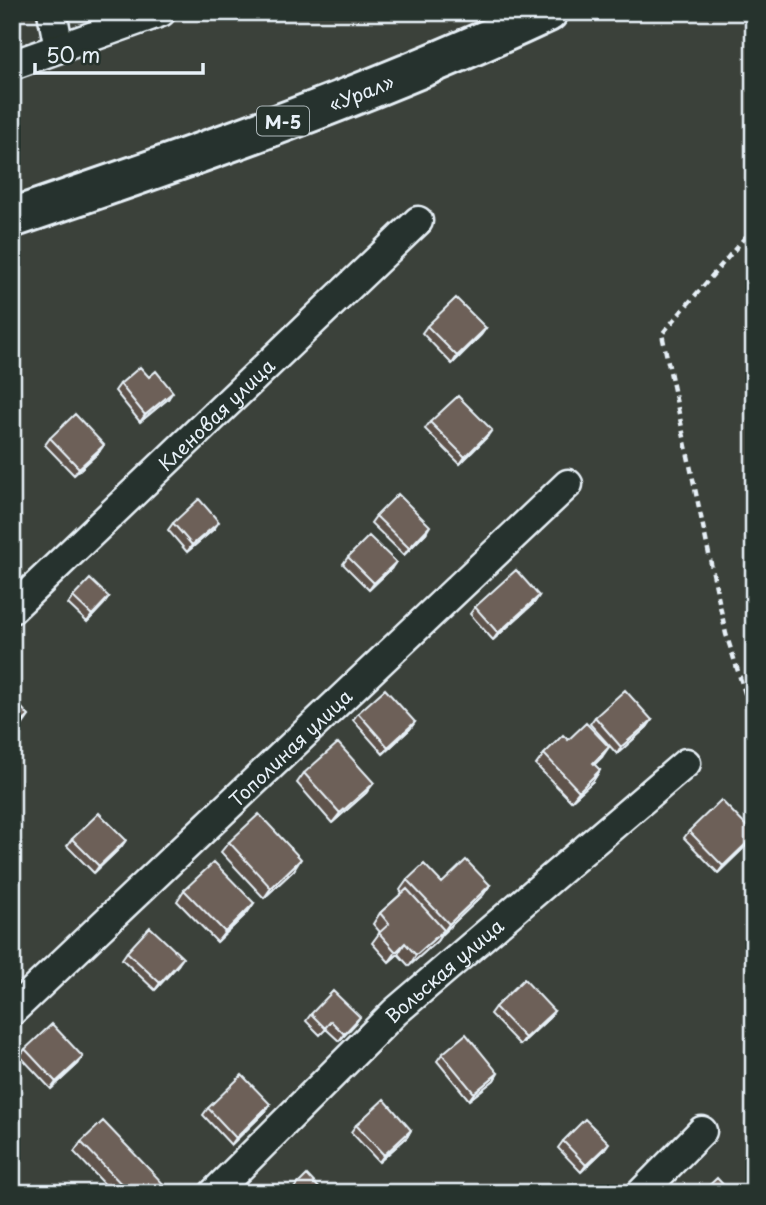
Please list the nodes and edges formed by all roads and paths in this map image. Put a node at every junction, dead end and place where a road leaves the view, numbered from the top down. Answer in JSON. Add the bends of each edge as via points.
{"nodes":[{"id":1,"x":52,"y":12,"type":"edge"},
{"id":2,"x":161,"y":12,"type":"edge"},
{"id":3,"x":548,"y":12,"type":"edge"},
{"id":4,"x":59,"y":48,"type":"junction"},
{"id":5,"x":12,"y":65,"type":"edge"},
{"id":6,"x":12,"y":218,"type":"edge"},
{"id":7,"x":418,"y":221,"type":"dead end"},
{"id":8,"x":754,"y":227,"type":"edge"},
{"id":9,"x":568,"y":484,"type":"dead end"},
{"id":10,"x":12,"y":609,"type":"edge"},
{"id":11,"x":754,"y":722,"type":"edge"},
{"id":12,"x":686,"y":763,"type":"dead end"},
{"id":13,"x":12,"y":1011,"type":"edge"},
{"id":14,"x":702,"y":1130,"type":"dead end"},
{"id":15,"x":214,"y":1193,"type":"edge"},
{"id":16,"x":641,"y":1193,"type":"edge"}],
"edges":[{"from":1,"to":4,"type":"street"},
{"from":2,"to":4,"type":"street"},
{"from":3,"to":6,"type":"highway","name":"«Урал»","number":"М-5","via":[[402,76]]},
{"from":4,"to":5,"type":"street"},
{"from":7,"to":10,"type":"street","name":"Кленовая улица"},
{"from":8,"to":11,"type":"path","via":[[662,334],[726,634]]},
{"from":9,"to":13,"type":"street","name":"Тополиная улица"},
{"from":12,"to":15,"type":"street","name":"Вольская улица","via":[[394,1012]]},
{"from":14,"to":16,"type":"street"}]}
